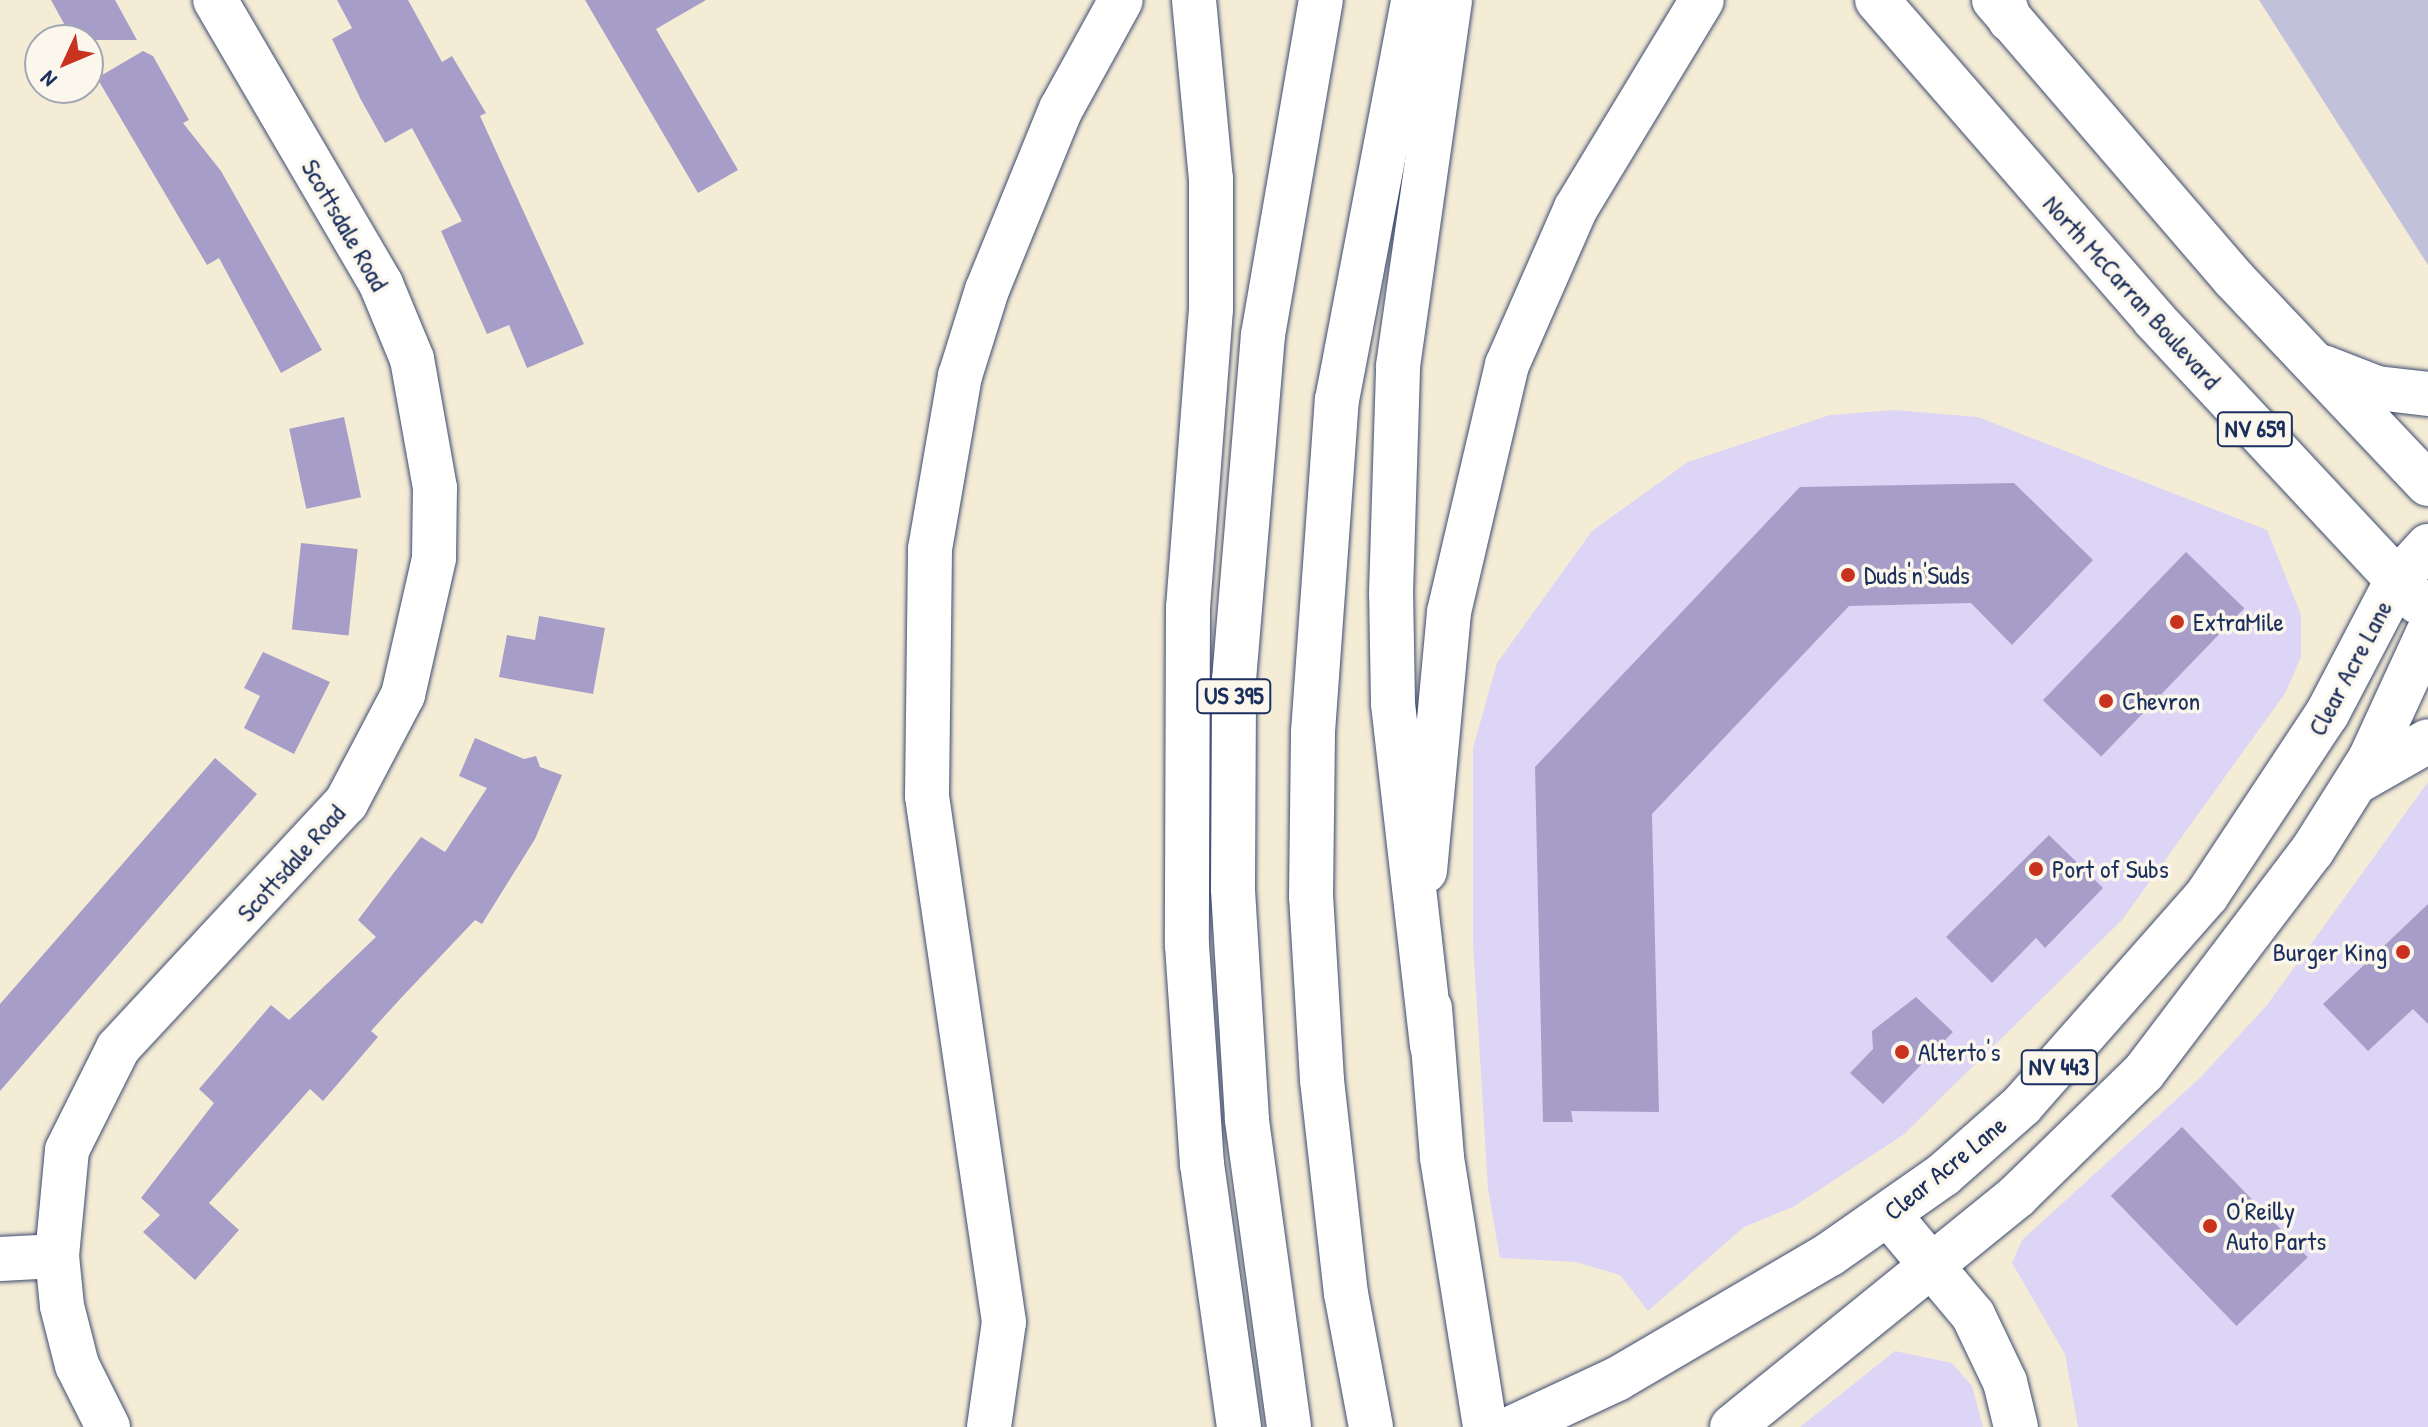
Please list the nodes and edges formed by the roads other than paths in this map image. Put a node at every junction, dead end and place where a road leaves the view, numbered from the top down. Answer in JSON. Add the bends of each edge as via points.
{"nodes":[{"id":1,"x":215,"y":0,"type":"edge"},
{"id":2,"x":1121,"y":0,"type":"edge"},
{"id":3,"x":1194,"y":0,"type":"edge"},
{"id":4,"x":1321,"y":0,"type":"edge"},
{"id":5,"x":1413,"y":0,"type":"edge"},
{"id":6,"x":1450,"y":0,"type":"edge"},
{"id":7,"x":1702,"y":0,"type":"edge"},
{"id":8,"x":1877,"y":0,"type":"edge"},
{"id":9,"x":2002,"y":7,"type":"edge"},
{"id":10,"x":2311,"y":362,"type":"junction"},
{"id":11,"x":2428,"y":394,"type":"edge"},
{"id":12,"x":2428,"y":484,"type":"edge"},
{"id":13,"x":2428,"y":546,"type":"edge"},
{"id":14,"x":2397,"y":580,"type":"junction"},
{"id":15,"x":2428,"y":612,"type":"edge"},
{"id":16,"x":2428,"y":633,"type":"edge"},
{"id":17,"x":2428,"y":741,"type":"edge"},
{"id":18,"x":2355,"y":784,"type":"junction"},
{"id":19,"x":1432,"y":1046,"type":"junction"},
{"id":20,"x":1889,"y":1215,"type":"junction"},
{"id":21,"x":57,"y":1256,"type":"junction"},
{"id":22,"x":0,"y":1259,"type":"edge"},
{"id":23,"x":1935,"y":1266,"type":"junction"},
{"id":24,"x":1286,"y":1411,"type":"edge"},
{"id":25,"x":1237,"y":1418,"type":"edge"},
{"id":26,"x":108,"y":1427,"type":"edge"},
{"id":27,"x":989,"y":1427,"type":"edge"},
{"id":28,"x":1371,"y":1427,"type":"edge"},
{"id":29,"x":1485,"y":1427,"type":"edge"},
{"id":30,"x":1514,"y":1427,"type":"edge"},
{"id":31,"x":1732,"y":1427,"type":"edge"},
{"id":32,"x":2016,"y":1427,"type":"edge"}],
"edges":[{"from":1,"to":21,"type":"main road","name":"Scottsdale Road","via":[[381,284],[412,359],[435,488],[434,558],[403,695],[346,803],[306,854],[155,1004],[90,1095],[67,1150]]},
{"from":2,"to":27,"type":"main road","via":[[1061,109],[992,276],[960,376],[930,549],[927,796],[1004,1322],[1000,1390]]},
{"from":3,"to":25,"type":"main road","via":[[1211,179],[1211,309],[1188,607],[1187,945],[1202,1164]]},
{"from":4,"to":24,"type":"main road","number":"US 395","via":[[1263,335],[1234,680],[1233,889],[1243,1064]]},
{"from":5,"to":28,"type":"main road","via":[[1337,400],[1314,685],[1311,897],[1321,1064]]},
{"from":6,"to":19,"type":"main road","via":[[1398,366],[1391,593],[1393,703]]},
{"from":7,"to":19,"type":"main road","via":[[1576,208],[1507,365],[1473,485],[1449,612],[1425,836]]},
{"from":8,"to":14,"type":"main road","name":"North McCarran Boulevard","number":"NV 659","via":[[2154,319]]},
{"from":9,"to":10,"type":"main road"},
{"from":10,"to":11,"type":"main road","via":[[2377,388]]},
{"from":10,"to":12,"type":"main road"},
{"from":13,"to":14,"type":"main road","name":"Clear Acre Lane","number":"NV 443"},
{"from":14,"to":15,"type":"main road","name":"North McCarran Boulevard","number":"NV 659"},
{"from":14,"to":20,"type":"main road","name":"Clear Acre Lane","number":"NV 443","via":[[2271,804],[2149,968],[2022,1105]]},
{"from":16,"to":18,"type":"main road","name":"Clear Acre Lane","number":"NV 443"},
{"from":17,"to":18,"type":"main road"},
{"from":18,"to":23,"type":"main road","name":"Clear Acre Lane","number":"NV 443","via":[[2258,926],[2144,1072]]},
{"from":19,"to":29,"type":"main road","via":[[1461,1299]]},
{"from":20,"to":23,"type":"main road"},
{"from":20,"to":30,"type":"main road","name":"Clear Acre Lane","number":"NV 443","via":[[1698,1334]]},
{"from":21,"to":22,"type":"main road"},
{"from":21,"to":26,"type":"main road","name":"Scottsdale Road","via":[[77,1365]]},
{"from":23,"to":31,"type":"main road","name":"Clear Acre Lane","number":"NV 443"},
{"from":23,"to":32,"type":"main road","via":[[1983,1332]]}]}
